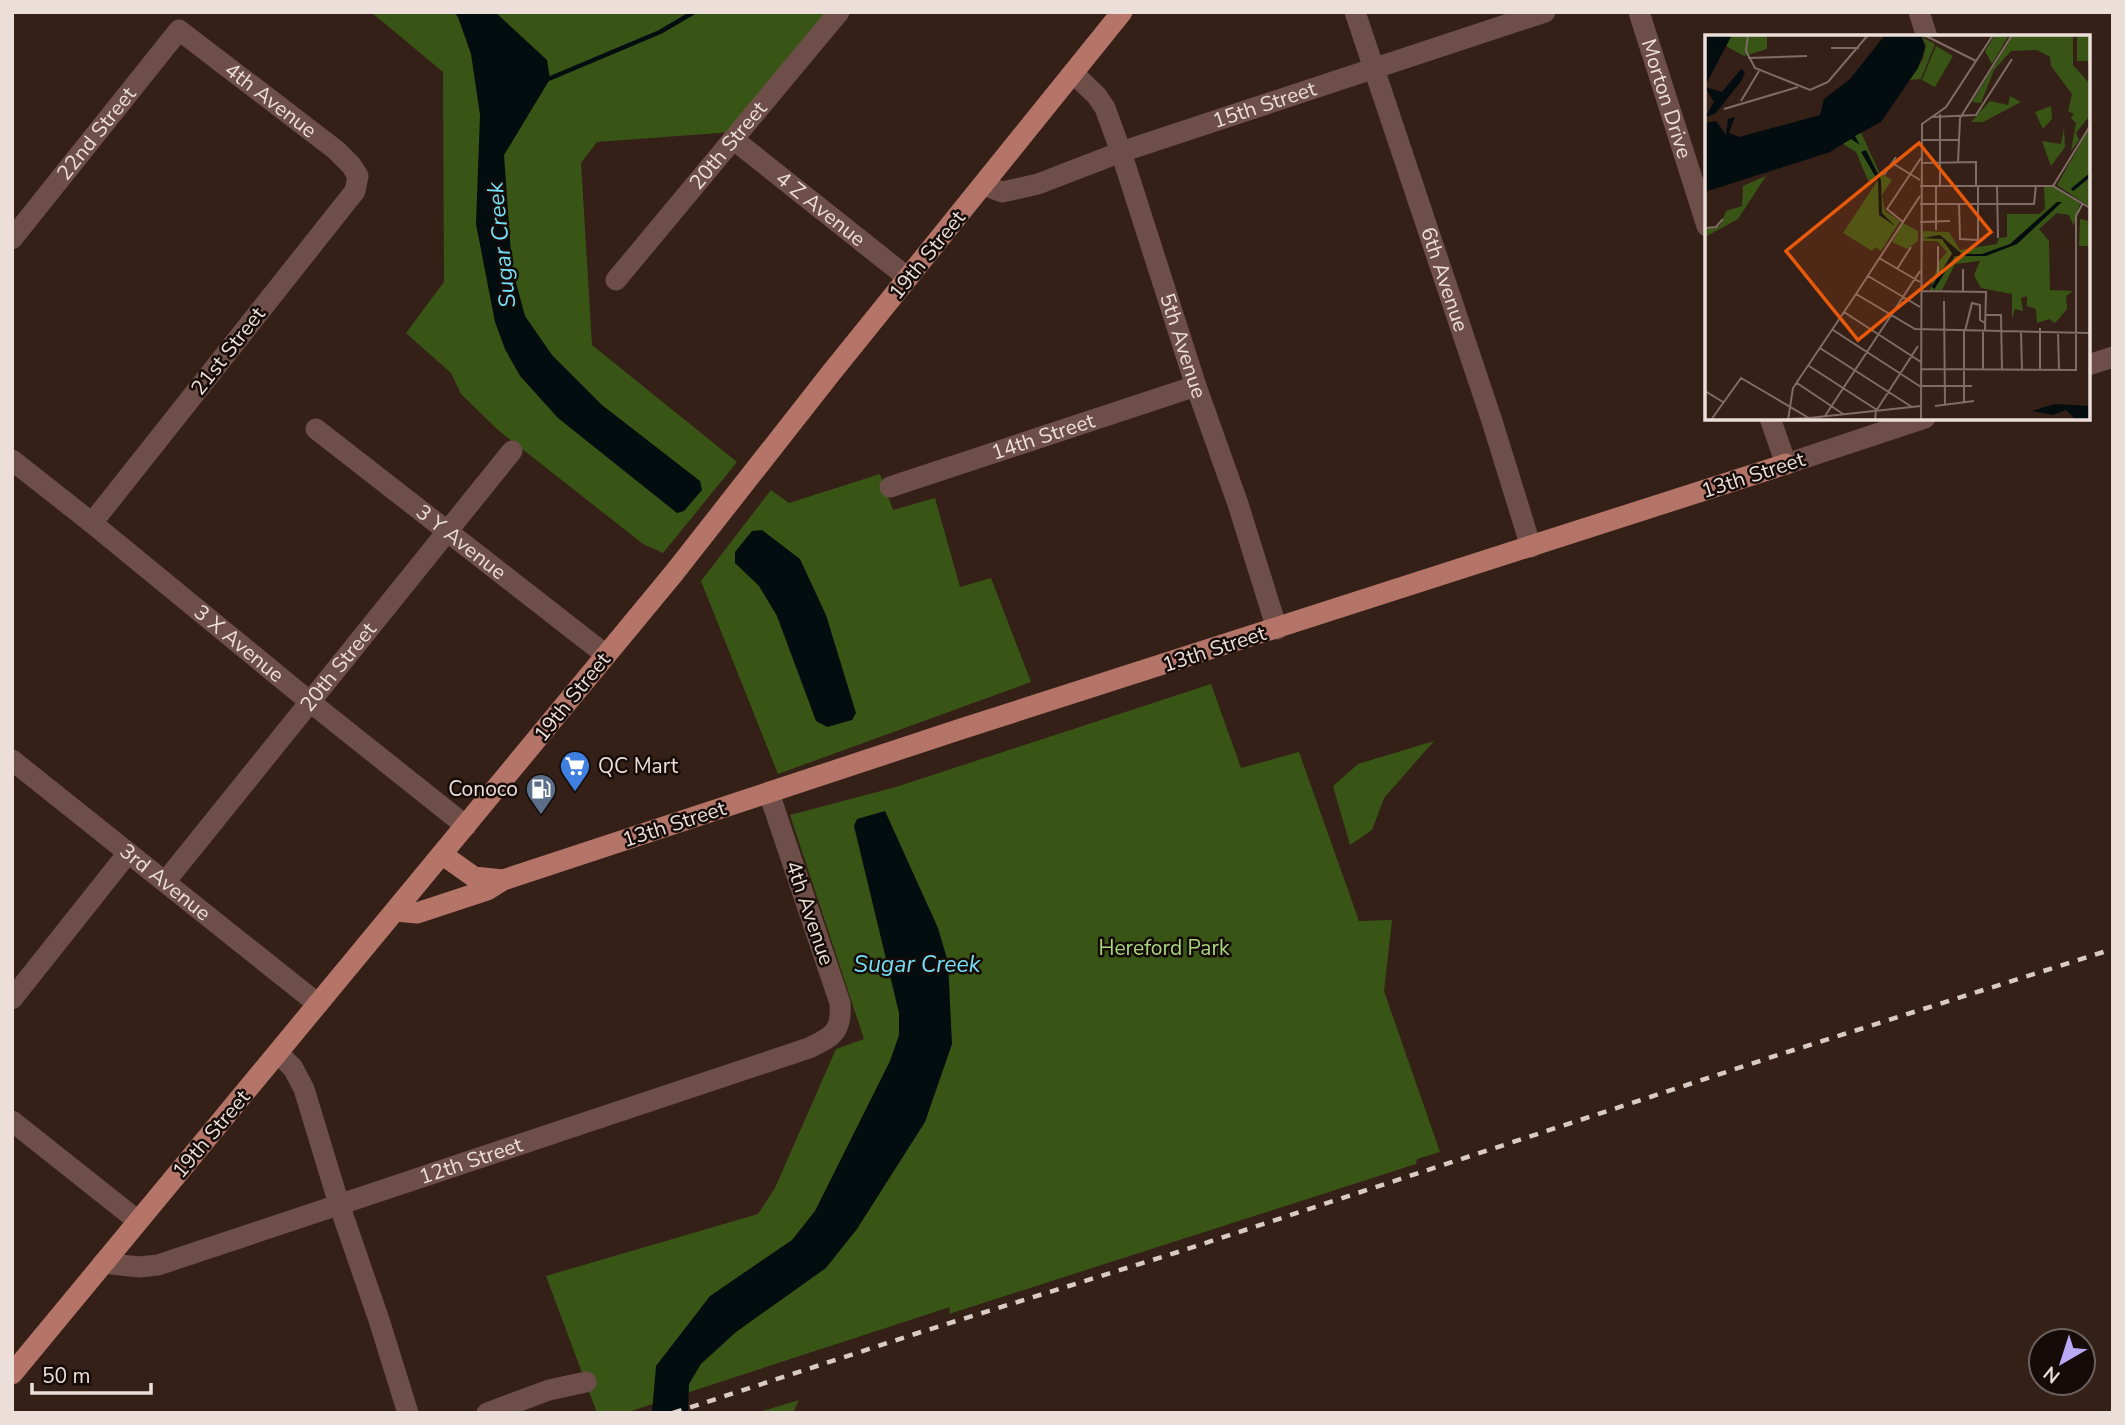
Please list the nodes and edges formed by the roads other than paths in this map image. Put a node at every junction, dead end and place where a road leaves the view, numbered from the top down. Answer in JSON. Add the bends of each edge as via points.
{"nodes":[{"id":1,"x":839,"y":12,"type":"edge"},
{"id":2,"x":1122,"y":12,"type":"edge"},
{"id":3,"x":1355,"y":12,"type":"edge"},
{"id":4,"x":1545,"y":12,"type":"edge"},
{"id":5,"x":1639,"y":12,"type":"edge"},
{"id":6,"x":1919,"y":12,"type":"edge"},
{"id":7,"x":179,"y":30,"type":"joint"},
{"id":8,"x":1926,"y":35,"type":"edge"},
{"id":9,"x":1374,"y":70,"type":"junction"},
{"id":10,"x":1073,"y":73,"type":"junction"},
{"id":11,"x":733,"y":139,"type":"junction"},
{"id":12,"x":1121,"y":152,"type":"junction"},
{"id":13,"x":358,"y":176,"type":"joint"},
{"id":14,"x":984,"y":185,"type":"junction"},
{"id":15,"x":1705,"y":220,"type":"edge"},
{"id":16,"x":12,"y":239,"type":"edge"},
{"id":17,"x":908,"y":278,"type":"junction"},
{"id":18,"x":616,"y":280,"type":"dead end"},
{"id":19,"x":2113,"y":357,"type":"edge"},
{"id":20,"x":2090,"y":364,"type":"edge"},
{"id":21,"x":1196,"y":386,"type":"junction"},
{"id":22,"x":1771,"y":420,"type":"edge"},
{"id":23,"x":1919,"y":420,"type":"edge"},
{"id":24,"x":316,"y":429,"type":"dead end"},
{"id":25,"x":512,"y":451,"type":"dead end"},
{"id":26,"x":12,"y":460,"type":"edge"},
{"id":27,"x":1786,"y":464,"type":"junction"},
{"id":28,"x":890,"y":487,"type":"dead end"},
{"id":29,"x":92,"y":523,"type":"junction"},
{"id":30,"x":448,"y":531,"type":"junction"},
{"id":31,"x":1531,"y":547,"type":"junction"},
{"id":32,"x":1277,"y":629,"type":"junction"},
{"id":33,"x":606,"y":655,"type":"junction"},
{"id":34,"x":309,"y":701,"type":"junction"},
{"id":35,"x":12,"y":760,"type":"edge"},
{"id":36,"x":769,"y":793,"type":"junction"},
{"id":37,"x":466,"y":826,"type":"junction"},
{"id":38,"x":128,"y":853,"type":"junction"},
{"id":39,"x":443,"y":855,"type":"junction"},
{"id":40,"x":503,"y":880,"type":"junction"},
{"id":41,"x":165,"y":882,"type":"junction"},
{"id":42,"x":396,"y":911,"type":"junction"},
{"id":43,"x":12,"y":999,"type":"edge"},
{"id":44,"x":318,"y":1004,"type":"junction"},
{"id":45,"x":834,"y":1034,"type":"joint"},
{"id":46,"x":278,"y":1053,"type":"junction"},
{"id":47,"x":12,"y":1121,"type":"edge"},
{"id":48,"x":340,"y":1204,"type":"junction"},
{"id":49,"x":138,"y":1221,"type":"junction"},
{"id":50,"x":103,"y":1263,"type":"junction"},
{"id":51,"x":12,"y":1374,"type":"edge"},
{"id":52,"x":586,"y":1382,"type":"dead end"},
{"id":53,"x":408,"y":1413,"type":"edge"},
{"id":54,"x":487,"y":1413,"type":"edge"}],
"edges":[{"from":1,"to":11,"type":"street","name":"20th Street"},
{"from":2,"to":10,"type":"main road","name":"19th Street"},
{"from":3,"to":9,"type":"street","name":"6th Avenue"},
{"from":4,"to":9,"type":"street","name":"15th Street"},
{"from":5,"to":15,"type":"street","name":"Morton Drive"},
{"from":6,"to":8,"type":"street"},
{"from":7,"to":13,"type":"street","name":"4th Avenue","via":[[336,150]]},
{"from":7,"to":16,"type":"street","name":"22nd Street"},
{"from":9,"to":12,"type":"street","name":"15th Street"},
{"from":9,"to":31,"type":"street","name":"6th Avenue"},
{"from":10,"to":12,"type":"street","name":"5th Avenue","via":[[1105,108]]},
{"from":10,"to":14,"type":"main road","name":"19th Street"},
{"from":11,"to":17,"type":"street","name":"4 Z Avenue"},
{"from":11,"to":18,"type":"street","name":"20th Street"},
{"from":12,"to":14,"type":"street","name":"15th Street","via":[[1010,191]]},
{"from":12,"to":21,"type":"street","name":"5th Avenue"},
{"from":13,"to":29,"type":"street","name":"21st Street","via":[[355,191]]},
{"from":14,"to":17,"type":"main road","name":"19th Street"},
{"from":17,"to":33,"type":"main road","name":"19th Street"},
{"from":19,"to":20,"type":"street"},
{"from":21,"to":28,"type":"street","name":"14th Street"},
{"from":21,"to":32,"type":"street","name":"5th Avenue"},
{"from":22,"to":27,"type":"street"},
{"from":23,"to":27,"type":"street","name":"13th Street"},
{"from":24,"to":30,"type":"street","name":"3 Y Avenue"},
{"from":25,"to":30,"type":"street","name":"20th Street"},
{"from":26,"to":29,"type":"street","name":"3 X Avenue"},
{"from":27,"to":31,"type":"main road","name":"13th Street"},
{"from":29,"to":34,"type":"street","name":"3 X Avenue"},
{"from":30,"to":33,"type":"street","name":"3 Y Avenue"},
{"from":30,"to":34,"type":"street","name":"20th Street"},
{"from":31,"to":32,"type":"main road","name":"13th Street"},
{"from":32,"to":36,"type":"main road","name":"13th Street"},
{"from":33,"to":37,"type":"main road","name":"19th Street"},
{"from":34,"to":37,"type":"street","name":"3 X Avenue"},
{"from":34,"to":41,"type":"street","name":"20th Street"},
{"from":35,"to":38,"type":"street","name":"3rd Avenue"},
{"from":36,"to":40,"type":"main road","name":"13th Street"},
{"from":36,"to":45,"type":"street","name":"4th Avenue","via":[[840,1003],[841,1019]]},
{"from":37,"to":39,"type":"main road","name":"19th Street"},
{"from":38,"to":41,"type":"street","name":"3rd Avenue"},
{"from":38,"to":43,"type":"street"},
{"from":39,"to":40,"type":"main road","name":"13th Street","via":[[474,877]]},
{"from":39,"to":42,"type":"main road","name":"19th Street"},
{"from":40,"to":42,"type":"main road","name":"13th Street","via":[[487,890],[417,913]]},
{"from":41,"to":44,"type":"street","name":"3rd Avenue"},
{"from":42,"to":44,"type":"main road","name":"19th Street"},
{"from":44,"to":46,"type":"main road","name":"19th Street"},
{"from":45,"to":48,"type":"street","name":"12th Street","via":[[809,1048]]},
{"from":46,"to":48,"type":"street","via":[[302,1083]]},
{"from":46,"to":49,"type":"main road","name":"19th Street"},
{"from":47,"to":49,"type":"street"},
{"from":48,"to":50,"type":"street","name":"12th Street","via":[[158,1265]]},
{"from":48,"to":53,"type":"street"},
{"from":49,"to":50,"type":"main road","name":"19th Street"},
{"from":50,"to":51,"type":"main road","name":"19th Street"},
{"from":52,"to":54,"type":"street","via":[[548,1390]]}]}
